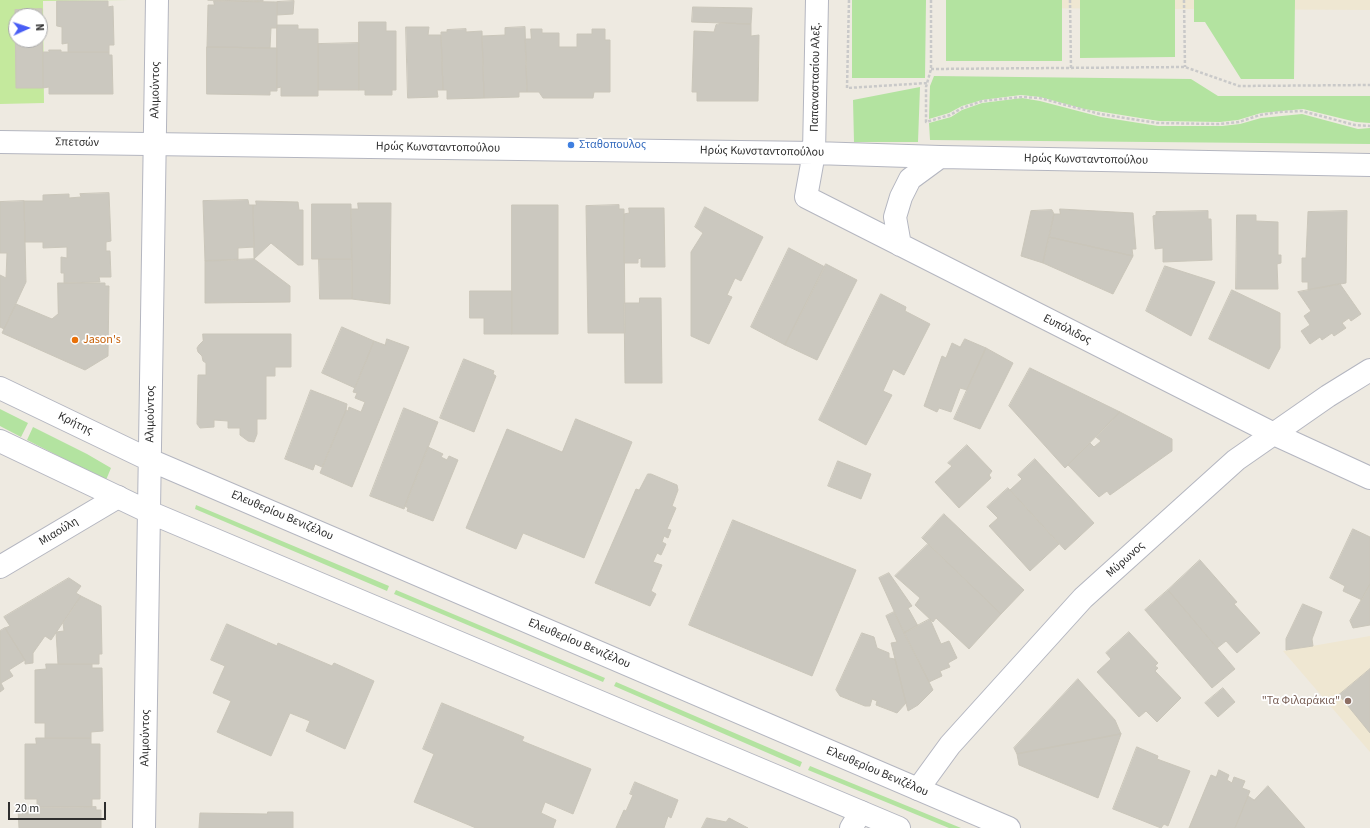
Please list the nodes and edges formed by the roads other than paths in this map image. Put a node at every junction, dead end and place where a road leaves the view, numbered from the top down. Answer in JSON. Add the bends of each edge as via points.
{"nodes":[{"id":1,"x":157,"y":0,"type":"edge"},
{"id":2,"x":817,"y":0,"type":"edge"},
{"id":3,"x":0,"y":142,"type":"edge"},
{"id":4,"x":155,"y":144,"type":"junction"},
{"id":5,"x":814,"y":153,"type":"junction"},
{"id":6,"x":940,"y":157,"type":"junction"},
{"id":7,"x":1370,"y":165,"type":"edge"},
{"id":8,"x":900,"y":245,"type":"junction"},
{"id":9,"x":1370,"y":370,"type":"edge"},
{"id":10,"x":0,"y":388,"type":"edge"},
{"id":11,"x":1274,"y":434,"type":"junction"},
{"id":12,"x":0,"y":441,"type":"edge"},
{"id":13,"x":150,"y":460,"type":"junction"},
{"id":14,"x":1370,"y":478,"type":"edge"},
{"id":15,"x":118,"y":497,"type":"junction"},
{"id":16,"x":149,"y":512,"type":"junction"},
{"id":17,"x":0,"y":567,"type":"edge"},
{"id":18,"x":918,"y":789,"type":"junction"},
{"id":19,"x":856,"y":820,"type":"edge"},
{"id":20,"x":144,"y":828,"type":"edge"},
{"id":21,"x":899,"y":828,"type":"edge"},
{"id":22,"x":1010,"y":828,"type":"edge"}],
"edges":[{"from":1,"to":4,"type":"street","name":"Αλιμούντος"},
{"from":2,"to":5,"type":"street","name":"Παπαναστασίου Αλεξ."},
{"from":3,"to":4,"type":"street","name":"Σπετσών"},
{"from":4,"to":5,"type":"street","name":"Ηρώς Κωνσταντοπούλου"},
{"from":4,"to":13,"type":"street","name":"Αλιμούντος"},
{"from":5,"to":6,"type":"street","name":"Ηρώς Κωνσταντοπούλου"},
{"from":5,"to":8,"type":"street","name":"Ευπόλιδος","via":[[806,197]]},
{"from":6,"to":7,"type":"street","name":"Ηρώς Κωνσταντοπούλου"},
{"from":6,"to":8,"type":"street","via":[[910,178],[901,197],[895,217]]},
{"from":8,"to":11,"type":"street","name":"Ευπόλιδος"},
{"from":9,"to":11,"type":"street","name":"Μύρωνος"},
{"from":10,"to":13,"type":"street","name":"Κρήτης"},
{"from":11,"to":14,"type":"street","name":"Ευπόλιδος"},
{"from":11,"to":18,"type":"street","name":"Μύρωνος","via":[[1236,460],[1083,598],[950,745]]},
{"from":12,"to":15,"type":"street"},
{"from":13,"to":16,"type":"street","name":"Αλιμούντος"},
{"from":13,"to":18,"type":"street","name":"Ελευθερίου Βενιζέλου"},
{"from":15,"to":16,"type":"street"},
{"from":15,"to":17,"type":"street","name":"Μιαούλη"},
{"from":16,"to":19,"type":"street"},
{"from":16,"to":20,"type":"street","name":"Αλιμούντος"},
{"from":18,"to":22,"type":"street","name":"Ελευθερίου Βενιζέλου"},
{"from":19,"to":21,"type":"street"}]}
